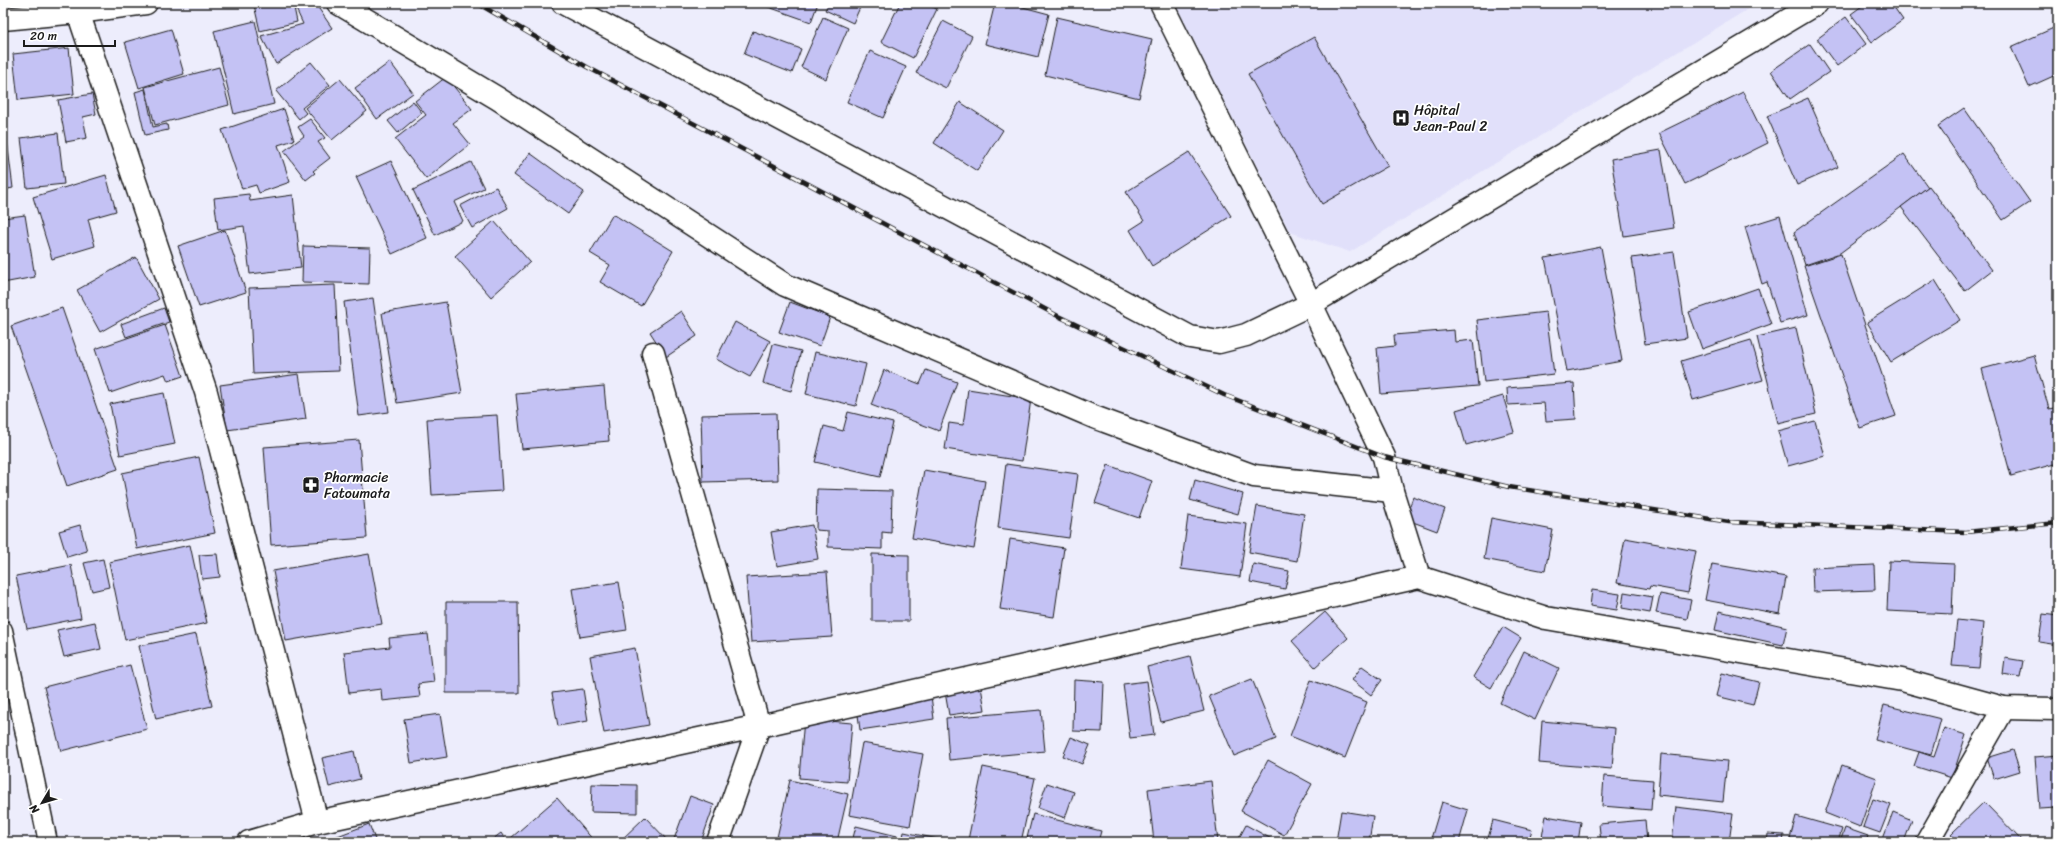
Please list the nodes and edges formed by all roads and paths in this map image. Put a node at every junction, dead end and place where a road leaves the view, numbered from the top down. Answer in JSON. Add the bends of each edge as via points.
{"nodes":[{"id":1,"x":146,"y":3,"type":"edge"},
{"id":2,"x":338,"y":3,"type":"edge"},
{"id":3,"x":563,"y":3,"type":"edge"},
{"id":4,"x":1161,"y":3,"type":"edge"},
{"id":5,"x":1817,"y":3,"type":"edge"},
{"id":6,"x":75,"y":8,"type":"edge"},
{"id":7,"x":3,"y":19,"type":"edge"},
{"id":8,"x":1311,"y":304,"type":"junction"},
{"id":9,"x":653,"y":353,"type":"dead end"},
{"id":10,"x":1392,"y":491,"type":"junction"},
{"id":11,"x":1420,"y":577,"type":"junction"},
{"id":12,"x":3,"y":630,"type":"edge"},
{"id":13,"x":2004,"y":708,"type":"junction"},
{"id":14,"x":2058,"y":709,"type":"edge"},
{"id":15,"x":759,"y":726,"type":"junction"},
{"id":16,"x":317,"y":822,"type":"junction"},
{"id":17,"x":48,"y":842,"type":"edge"},
{"id":18,"x":248,"y":842,"type":"edge"},
{"id":19,"x":718,"y":842,"type":"edge"},
{"id":20,"x":1926,"y":842,"type":"edge"}],
"edges":[{"from":1,"to":6,"type":"street"},
{"from":2,"to":10,"type":"street","via":[[497,98],[785,285],[1094,417],[1254,476]]},
{"from":3,"to":8,"type":"street","via":[[1190,337],[1219,342],[1246,335]]},
{"from":4,"to":8,"type":"street"},
{"from":5,"to":8,"type":"street"},
{"from":6,"to":7,"type":"street"},
{"from":6,"to":16,"type":"street","via":[[206,392]]},
{"from":8,"to":10,"type":"street","via":[[1384,457]]},
{"from":9,"to":15,"type":"street"},
{"from":10,"to":11,"type":"street"},
{"from":11,"to":13,"type":"street","via":[[1546,618],[1902,680]]},
{"from":11,"to":15,"type":"street"},
{"from":12,"to":17,"type":"lane"},
{"from":13,"to":14,"type":"street"},
{"from":13,"to":20,"type":"street"},
{"from":15,"to":16,"type":"street"},
{"from":15,"to":19,"type":"street"},
{"from":16,"to":18,"type":"street"}]}
